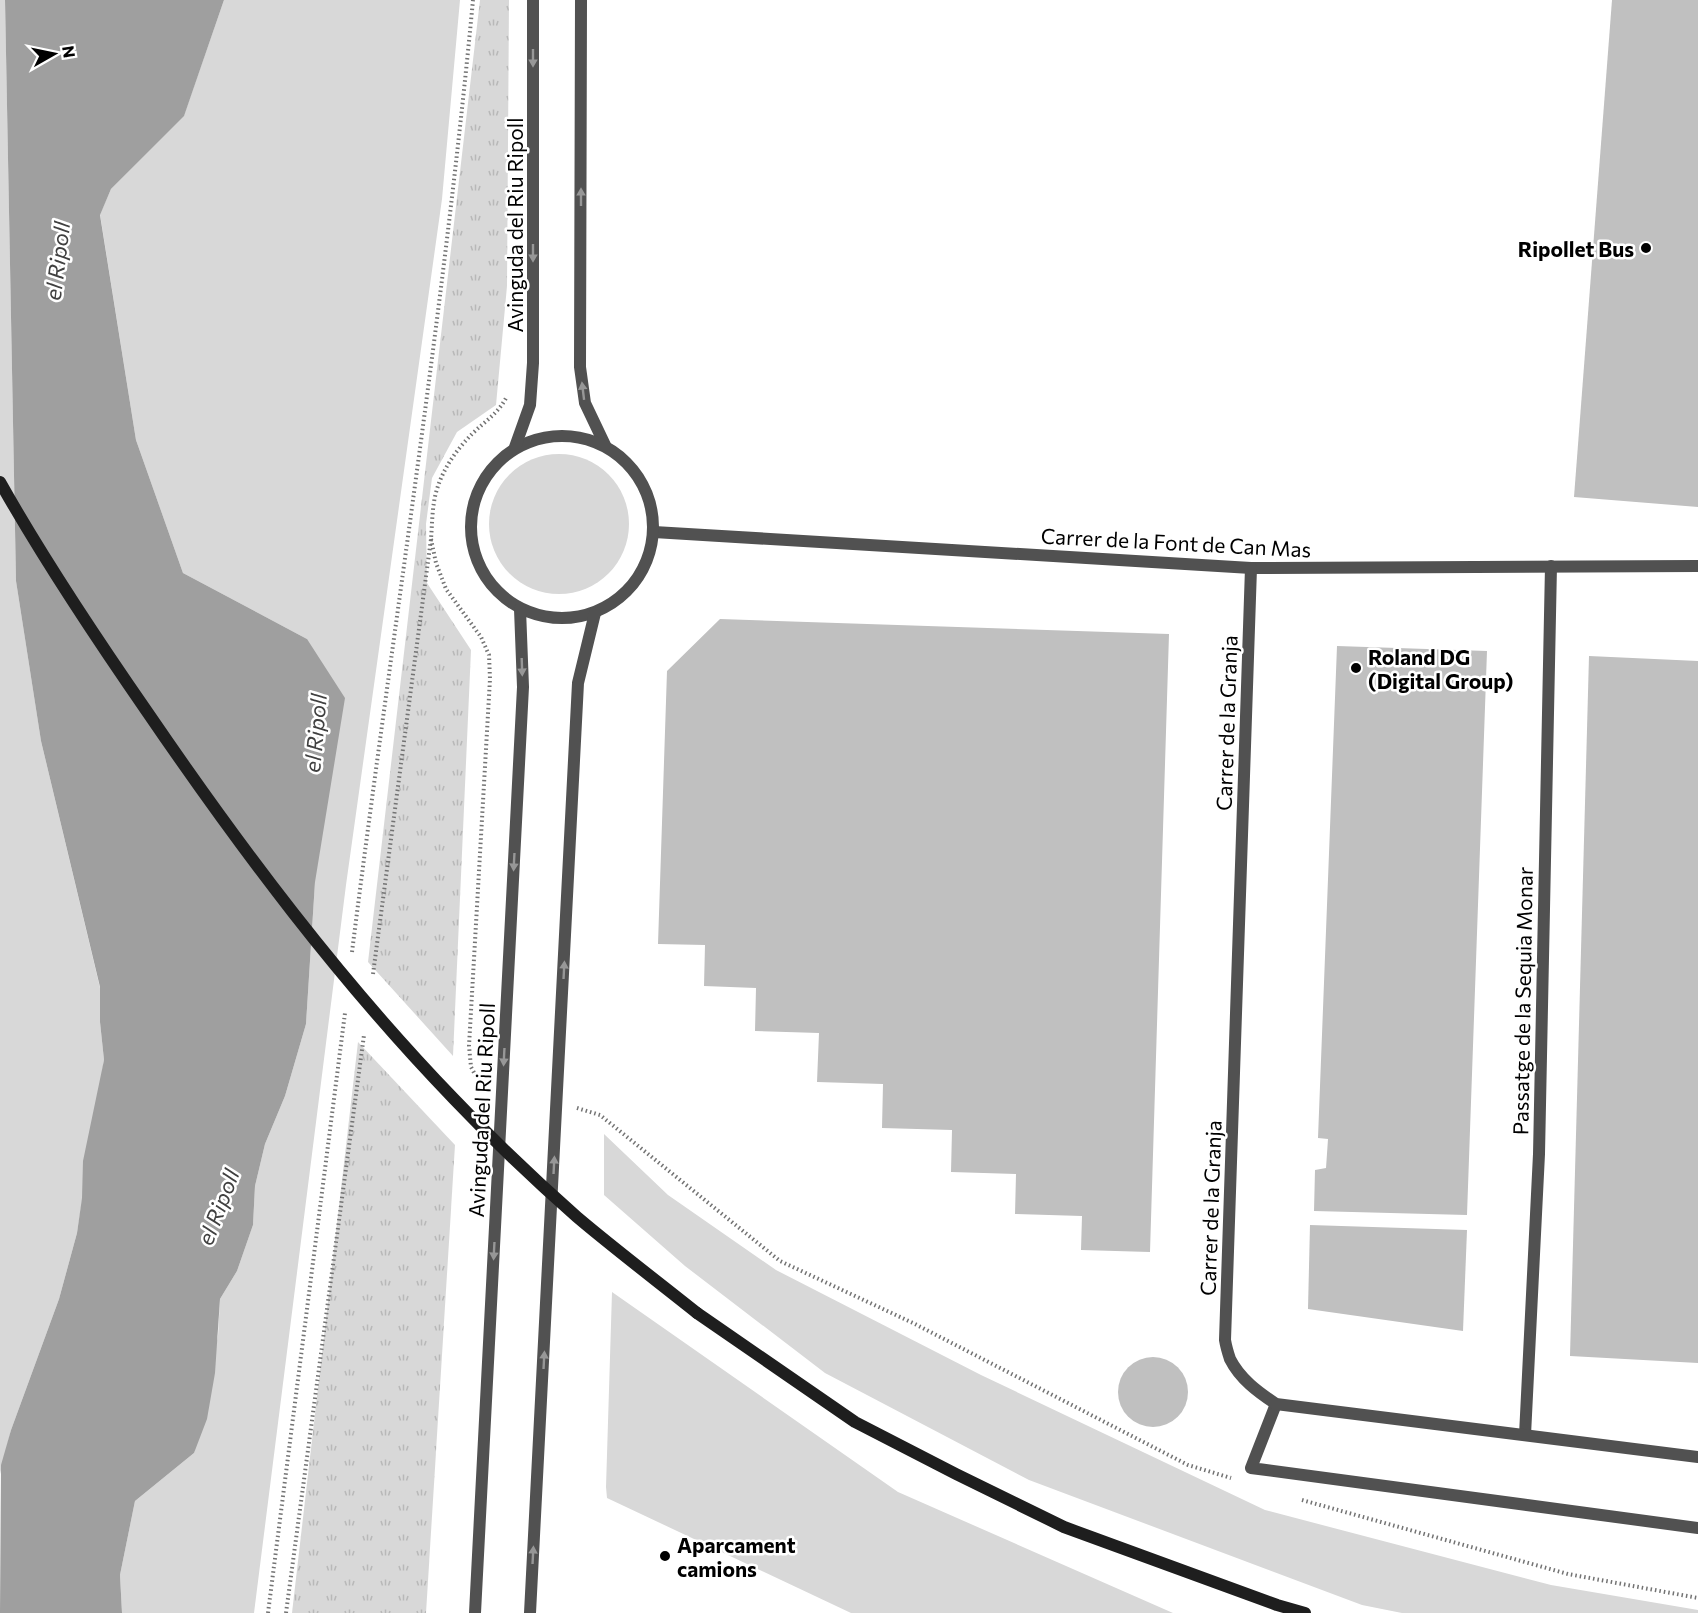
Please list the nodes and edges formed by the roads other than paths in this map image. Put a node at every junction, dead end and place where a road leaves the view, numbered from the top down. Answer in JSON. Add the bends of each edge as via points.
{"nodes":[{"id":1,"x":533,"y":0,"type":"edge"},
{"id":2,"x":581,"y":0,"type":"edge"},
{"id":3,"x":605,"y":445,"type":"junction"},
{"id":4,"x":515,"y":447,"type":"junction"},
{"id":5,"x":0,"y":482,"type":"edge"},
{"id":6,"x":654,"y":532,"type":"junction"},
{"id":7,"x":1551,"y":566,"type":"junction"},
{"id":8,"x":1698,"y":566,"type":"edge"},
{"id":9,"x":1251,"y":568,"type":"junction"},
{"id":10,"x":520,"y":609,"type":"junction"},
{"id":11,"x":595,"y":613,"type":"junction"},
{"id":12,"x":1276,"y":1404,"type":"junction"},
{"id":13,"x":1525,"y":1436,"type":"junction"},
{"id":14,"x":1698,"y":1457,"type":"edge"},
{"id":15,"x":1698,"y":1528,"type":"edge"},
{"id":16,"x":475,"y":1613,"type":"edge"},
{"id":17,"x":530,"y":1613,"type":"edge"},
{"id":18,"x":1305,"y":1613,"type":"edge"}],
"edges":[{"from":1,"to":4,"type":"street","name":"Avinguda del Riu Ripoll","one_way":true,"via":[[534,363],[530,405]]},
{"from":3,"to":2,"type":"street","one_way":true,"via":[[585,403],[580,367]]},
{"from":3,"to":4,"type":"street","via":[[559,434]]},
{"from":3,"to":6,"type":"street","via":[[626,461],[642,481],[651,506]]},
{"from":4,"to":10,"type":"street","via":[[493,465],[478,489],[471,515],[471,544],[481,570],[497,592]]},
{"from":5,"to":18,"type":"main road","bridge":true,"via":[[92,631],[184,766],[282,898],[338,969],[455,1100],[578,1217],[697,1313],[855,1422],[1064,1527]]},
{"from":6,"to":9,"type":"street","name":"Carrer de la Font de Can Mas"},
{"from":6,"to":11,"type":"street","via":[[649,558],[636,581],[618,600]]},
{"from":7,"to":8,"type":"street","name":"Carrer de la Font de Can Mas"},
{"from":7,"to":9,"type":"street","name":"Carrer de la Font de Can Mas"},
{"from":7,"to":13,"type":"street","name":"Passatge de la Sequia Monar","via":[[1539,1154]]},
{"from":9,"to":12,"type":"street","name":"Carrer de la Granja","via":[[1224,1340],[1230,1359],[1243,1378]]},
{"from":10,"to":11,"type":"street","via":[[561,618]]},
{"from":10,"to":16,"type":"street","name":"Avinguda del Riu Ripoll","one_way":true,"via":[[523,687]]},
{"from":17,"to":11,"type":"street","one_way":true,"via":[[578,684]]},
{"from":12,"to":13,"type":"street","name":"Carrer de la Granja"},
{"from":12,"to":15,"type":"street","via":[[1251,1468]]},
{"from":13,"to":14,"type":"street","name":"Carrer de la Granja"}]}
